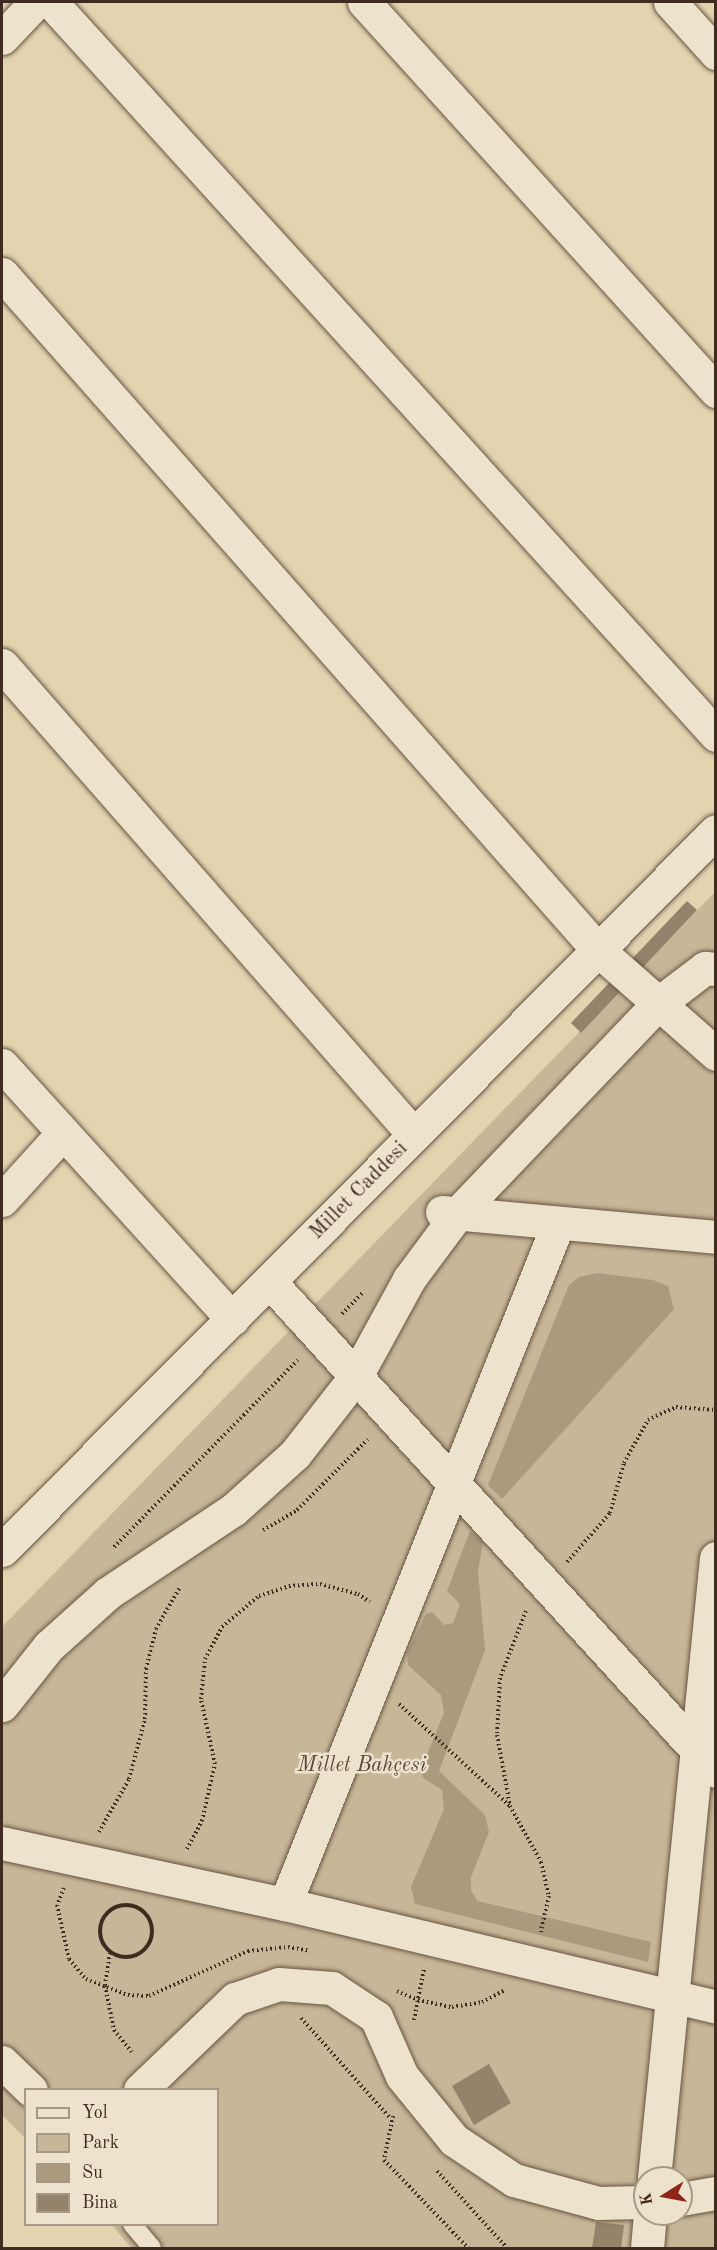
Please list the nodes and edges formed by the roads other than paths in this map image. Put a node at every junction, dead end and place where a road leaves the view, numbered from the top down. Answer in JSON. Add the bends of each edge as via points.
{"nodes":[{"id":1,"x":36,"y":2,"type":"edge"},
{"id":2,"x":51,"y":2,"type":"edge"},
{"id":3,"x":364,"y":2,"type":"edge"},
{"id":4,"x":670,"y":2,"type":"edge"},
{"id":5,"x":2,"y":38,"type":"edge"},
{"id":6,"x":716,"y":53,"type":"edge"},
{"id":7,"x":2,"y":274,"type":"edge"},
{"id":8,"x":716,"y":391,"type":"edge"},
{"id":9,"x":2,"y":665,"type":"edge"},
{"id":10,"x":716,"y":735,"type":"edge"},
{"id":11,"x":716,"y":831,"type":"edge"},
{"id":12,"x":598,"y":950,"type":"junction"},
{"id":13,"x":716,"y":969,"type":"edge"},
{"id":14,"x":659,"y":1003,"type":"junction"},
{"id":15,"x":716,"y":1054,"type":"edge"},
{"id":16,"x":2,"y":1065,"type":"edge"},
{"id":17,"x":63,"y":1133,"type":"junction"},
{"id":18,"x":414,"y":1135,"type":"junction"},
{"id":19,"x":2,"y":1200,"type":"edge"},
{"id":20,"x":447,"y":1212,"type":"junction"},
{"id":21,"x":558,"y":1224,"type":"junction"},
{"id":22,"x":716,"y":1237,"type":"edge"},
{"id":23,"x":269,"y":1281,"type":"junction"},
{"id":24,"x":232,"y":1319,"type":"junction"},
{"id":25,"x":356,"y":1376,"type":"junction"},
{"id":26,"x":454,"y":1483,"type":"junction"},
{"id":27,"x":2,"y":1550,"type":"edge"},
{"id":28,"x":716,"y":1558,"type":"edge"},
{"id":29,"x":2,"y":1705,"type":"edge"},
{"id":30,"x":706,"y":1760,"type":"edge"},
{"id":31,"x":2,"y":1843,"type":"edge"},
{"id":32,"x":285,"y":1904,"type":"junction"},
{"id":33,"x":671,"y":1996,"type":"junction"},
{"id":34,"x":716,"y":2007,"type":"edge"},
{"id":35,"x":2,"y":2062,"type":"edge"},
{"id":36,"x":147,"y":2084,"type":"edge"},
{"id":37,"x":29,"y":2088,"type":"edge"},
{"id":38,"x":655,"y":2166,"type":"edge"},
{"id":39,"x":716,"y":2193,"type":"edge"},
{"id":40,"x":693,"y":2197,"type":"edge"},
{"id":41,"x":633,"y":2202,"type":"edge"},
{"id":42,"x":134,"y":2226,"type":"edge"},
{"id":43,"x":649,"y":2226,"type":"edge"},
{"id":44,"x":152,"y":2248,"type":"edge"},
{"id":45,"x":646,"y":2248,"type":"edge"}],
"edges":[{"from":1,"to":5,"type":"street"},
{"from":2,"to":10,"type":"street"},
{"from":3,"to":8,"type":"street"},
{"from":4,"to":6,"type":"street"},
{"from":7,"to":12,"type":"street"},
{"from":9,"to":18,"type":"street"},
{"from":11,"to":12,"type":"street","name":"Millet Caddesi"},
{"from":12,"to":14,"type":"street"},
{"from":12,"to":18,"type":"street","name":"Millet Caddesi"},
{"from":13,"to":14,"type":"street","via":[[705,968]]},
{"from":14,"to":15,"type":"street"},
{"from":14,"to":20,"type":"street"},
{"from":16,"to":17,"type":"street"},
{"from":17,"to":19,"type":"street"},
{"from":17,"to":24,"type":"street"},
{"from":18,"to":23,"type":"street","name":"Millet Caddesi"},
{"from":20,"to":21,"type":"street"},
{"from":20,"to":25,"type":"street"},
{"from":21,"to":22,"type":"street"},
{"from":21,"to":26,"type":"street"},
{"from":23,"to":24,"type":"street","name":"Millet Caddesi"},
{"from":23,"to":25,"type":"street"},
{"from":24,"to":27,"type":"street","name":"Millet Caddesi"},
{"from":25,"to":26,"type":"street"},
{"from":25,"to":29,"type":"street","via":[[295,1454],[233,1510],[108,1593],[49,1646]]},
{"from":26,"to":30,"type":"street"},
{"from":26,"to":32,"type":"street"},
{"from":28,"to":30,"type":"street"},
{"from":30,"to":33,"type":"street"},
{"from":31,"to":32,"type":"street"},
{"from":32,"to":33,"type":"street","via":[[536,1949]]},
{"from":33,"to":34,"type":"street"},
{"from":33,"to":38,"type":"street"},
{"from":35,"to":37,"type":"street"},
{"from":36,"to":41,"type":"street","via":[[234,1999],[279,1984],[332,1988],[376,2017],[402,2076],[454,2140],[514,2180],[598,2203]]},
{"from":39,"to":40,"type":"street"},
{"from":42,"to":44,"type":"lane"},
{"from":43,"to":45,"type":"street"}]}
